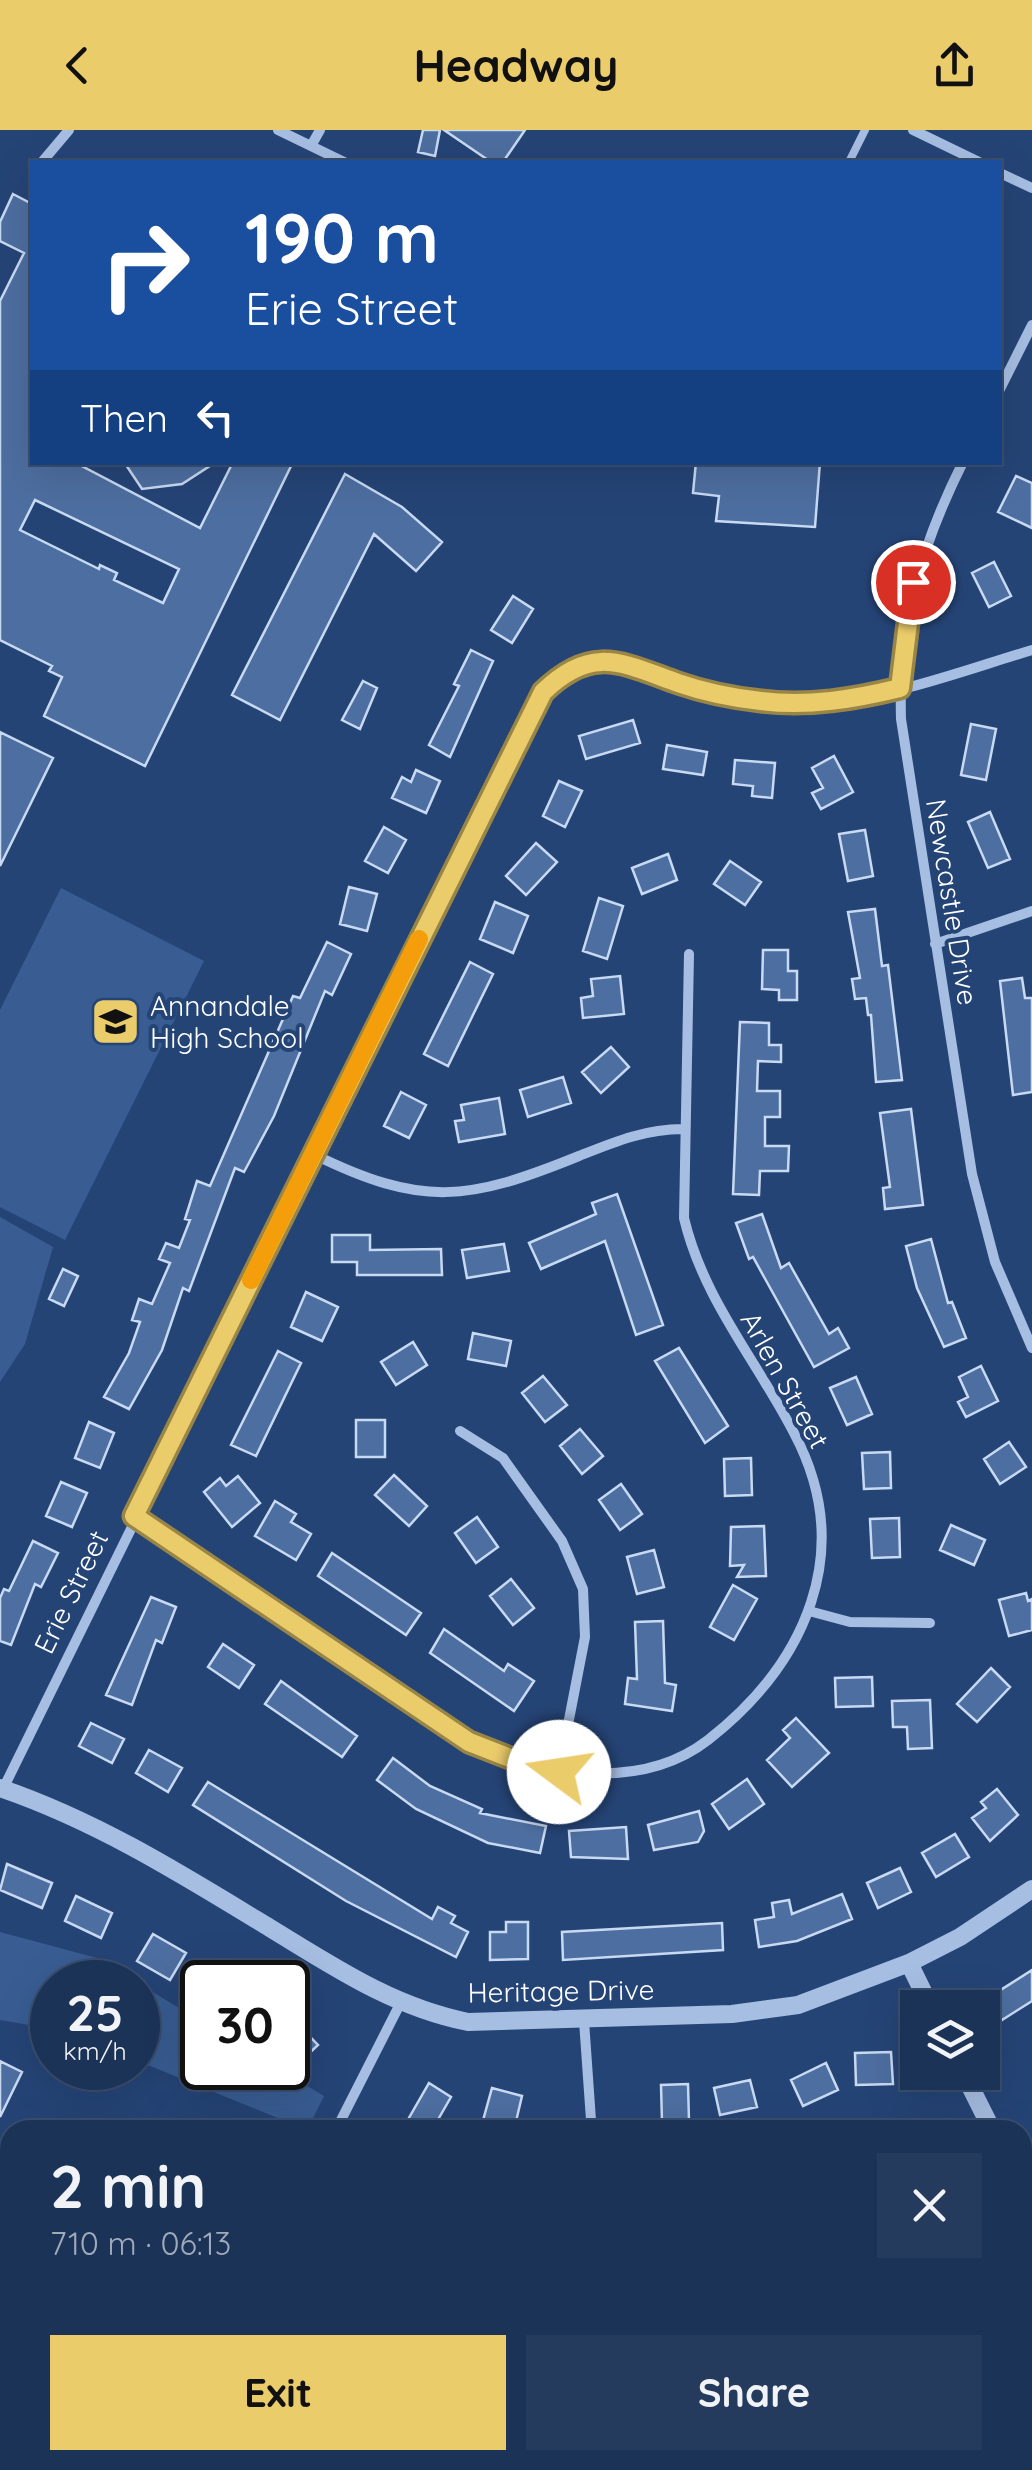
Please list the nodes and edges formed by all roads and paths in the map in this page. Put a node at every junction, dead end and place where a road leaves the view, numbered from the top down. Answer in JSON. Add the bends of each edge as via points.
{"nodes":[{"id":1,"x":68,"y":130,"type":"edge"},
{"id":2,"x":278,"y":130,"type":"edge"},
{"id":3,"x":320,"y":130,"type":"edge"},
{"id":4,"x":865,"y":130,"type":"edge"},
{"id":5,"x":913,"y":130,"type":"edge"},
{"id":6,"x":311,"y":146,"type":"junction"},
{"id":7,"x":44,"y":160,"type":"edge"},
{"id":8,"x":340,"y":160,"type":"edge"},
{"id":9,"x":850,"y":160,"type":"edge"},
{"id":10,"x":976,"y":160,"type":"edge"},
{"id":11,"x":1002,"y":174,"type":"edge"},
{"id":12,"x":1032,"y":188,"type":"edge"},
{"id":13,"x":1032,"y":325,"type":"edge"},
{"id":14,"x":1002,"y":385,"type":"edge"},
{"id":15,"x":962,"y":465,"type":"edge"},
{"id":16,"x":1032,"y":650,"type":"edge"},
{"id":17,"x":900,"y":688,"type":"junction"},
{"id":18,"x":1032,"y":911,"type":"edge"},
{"id":19,"x":935,"y":944,"type":"junction"},
{"id":20,"x":689,"y":954,"type":"dead end"},
{"id":21,"x":683,"y":1129,"type":"junction"},
{"id":22,"x":313,"y":1154,"type":"junction"},
{"id":23,"x":1032,"y":1348,"type":"edge"},
{"id":24,"x":460,"y":1431,"type":"dead end"},
{"id":25,"x":134,"y":1516,"type":"junction"},
{"id":26,"x":809,"y":1611,"type":"junction"},
{"id":27,"x":930,"y":1624,"type":"dead end"},
{"id":28,"x":559,"y":1772,"type":"junction"},
{"id":29,"x":1,"y":1789,"type":"edge"},
{"id":30,"x":1032,"y":1889,"type":"edge"},
{"id":31,"x":909,"y":1963,"type":"junction"},
{"id":32,"x":922,"y":1990,"type":"edge"},
{"id":33,"x":400,"y":2004,"type":"junction"},
{"id":34,"x":584,"y":2021,"type":"junction"},
{"id":35,"x":973,"y":2090,"type":"edge"},
{"id":36,"x":341,"y":2120,"type":"edge"},
{"id":37,"x":591,"y":2120,"type":"dead end"},
{"id":38,"x":987,"y":2120,"type":"edge"}],
"edges":[{"from":1,"to":7,"type":"street"},
{"from":2,"to":6,"type":"street"},
{"from":3,"to":6,"type":"street"},
{"from":4,"to":9,"type":"lane"},
{"from":5,"to":10,"type":"street"},
{"from":6,"to":8,"type":"street"},
{"from":11,"to":12,"type":"street"},
{"from":13,"to":14,"type":"street"},
{"from":15,"to":17,"type":"street","name":"Newcastle Drive","via":[[913,582]]},
{"from":16,"to":17,"type":"street","name":"Erie Street"},
{"from":17,"to":19,"type":"street","name":"Newcastle Drive"},
{"from":17,"to":22,"type":"street","name":"Erie Street","via":[[784,703],[720,695],[614,661],[576,666],[558,677],[533,710]]},
{"from":18,"to":19,"type":"street"},
{"from":19,"to":23,"type":"street","name":"Newcastle Drive","via":[[981,1214]]},
{"from":20,"to":21,"type":"street","name":"Arlen Street"},
{"from":21,"to":22,"type":"street","via":[[634,1134],[507,1185],[444,1194],[382,1184]]},
{"from":21,"to":26,"type":"street","name":"Arlen Street","via":[[691,1250],[795,1435],[811,1477],[819,1527]]},
{"from":22,"to":25,"type":"street","name":"Erie Street"},
{"from":24,"to":28,"type":"street","via":[[502,1458],[562,1540],[583,1588],[585,1637]]},
{"from":25,"to":28,"type":"street","name":"Arlen Street","via":[[469,1742]]},
{"from":25,"to":29,"type":"street","name":"Erie Street"},
{"from":26,"to":27,"type":"street","via":[[850,1622]]},
{"from":26,"to":28,"type":"street","name":"Arlen Street","via":[[768,1686],[699,1746],[640,1768]]},
{"from":29,"to":33,"type":"street","name":"Heritage Drive","via":[[142,1851]]},
{"from":30,"to":31,"type":"street","name":"Heritage Drive"},
{"from":31,"to":32,"type":"street"},
{"from":31,"to":34,"type":"street","name":"Heritage Drive","via":[[829,1995],[764,2011]]},
{"from":33,"to":34,"type":"street","name":"Heritage Drive","via":[[468,2022]]},
{"from":33,"to":36,"type":"street"},
{"from":34,"to":37,"type":"street"},
{"from":35,"to":38,"type":"street"}]}
